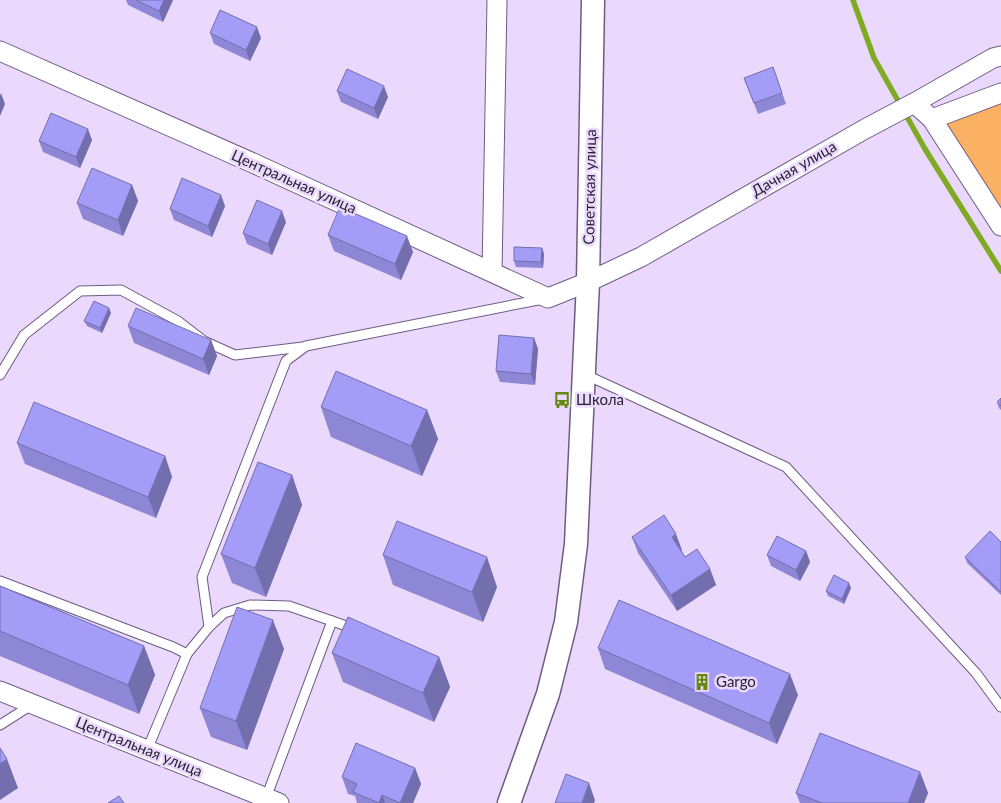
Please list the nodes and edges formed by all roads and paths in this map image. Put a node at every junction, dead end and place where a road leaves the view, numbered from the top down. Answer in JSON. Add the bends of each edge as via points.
{"nodes":[{"id":1,"x":497,"y":0,"type":"edge"},
{"id":2,"x":593,"y":0,"type":"edge"},
{"id":3,"x":0,"y":52,"type":"edge"},
{"id":4,"x":1001,"y":56,"type":"edge"},
{"id":5,"x":1001,"y":93,"type":"edge"},
{"id":6,"x":913,"y":104,"type":"junction"},
{"id":7,"x":932,"y":119,"type":"junction"},
{"id":8,"x":1001,"y":226,"type":"edge"},
{"id":9,"x":492,"y":272,"type":"junction"},
{"id":10,"x":588,"y":282,"type":"junction"},
{"id":11,"x":548,"y":298,"type":"junction"},
{"id":12,"x":306,"y":346,"type":"junction"},
{"id":13,"x":584,"y":373,"type":"junction"},
{"id":14,"x":0,"y":376,"type":"edge"},
{"id":15,"x":0,"y":581,"type":"edge"},
{"id":16,"x":332,"y":621,"type":"junction"},
{"id":17,"x":209,"y":627,"type":"junction"},
{"id":18,"x":367,"y":634,"type":"edge"},
{"id":19,"x":187,"y":654,"type":"junction"},
{"id":20,"x":0,"y":691,"type":"edge"},
{"id":21,"x":33,"y":704,"type":"junction"},
{"id":22,"x":1001,"y":707,"type":"edge"},
{"id":23,"x":0,"y":725,"type":"edge"},
{"id":24,"x":147,"y":750,"type":"junction"},
{"id":25,"x":272,"y":800,"type":"edge"},
{"id":26,"x":509,"y":803,"type":"edge"}],
"edges":[{"from":1,"to":9,"type":"street"},
{"from":2,"to":10,"type":"street","name":"Советская улица"},
{"from":3,"to":9,"type":"street","name":"Центральная улица"},
{"from":4,"to":6,"type":"street","name":"Дачная улица"},
{"from":5,"to":7,"type":"street"},
{"from":6,"to":7,"type":"street"},
{"from":6,"to":10,"type":"street","name":"Дачная улица","via":[[641,257]]},
{"from":7,"to":8,"type":"street"},
{"from":9,"to":11,"type":"street","name":"Центральная улица"},
{"from":10,"to":11,"type":"street"},
{"from":10,"to":13,"type":"street","name":"Советская улица"},
{"from":11,"to":12,"type":"lane"},
{"from":12,"to":14,"type":"lane","via":[[235,355],[204,341],[178,321],[121,290],[80,291],[24,335]]},
{"from":12,"to":17,"type":"lane","via":[[286,361],[202,577]]},
{"from":13,"to":22,"type":"lane","via":[[786,468],[976,673]]},
{"from":13,"to":26,"type":"street","name":"Советская улица","via":[[576,544],[566,622],[548,694]]},
{"from":15,"to":19,"type":"lane"},
{"from":16,"to":17,"type":"lane","via":[[289,606],[250,605],[224,612]]},
{"from":16,"to":18,"type":"lane"},
{"from":16,"to":25,"type":"lane"},
{"from":17,"to":19,"type":"lane"},
{"from":19,"to":24,"type":"lane"},
{"from":20,"to":21,"type":"street","name":"Центральная улица"},
{"from":21,"to":23,"type":"lane"},
{"from":21,"to":24,"type":"street","name":"Центральная улица"},
{"from":24,"to":25,"type":"street","name":"Центральная улица"}]}
